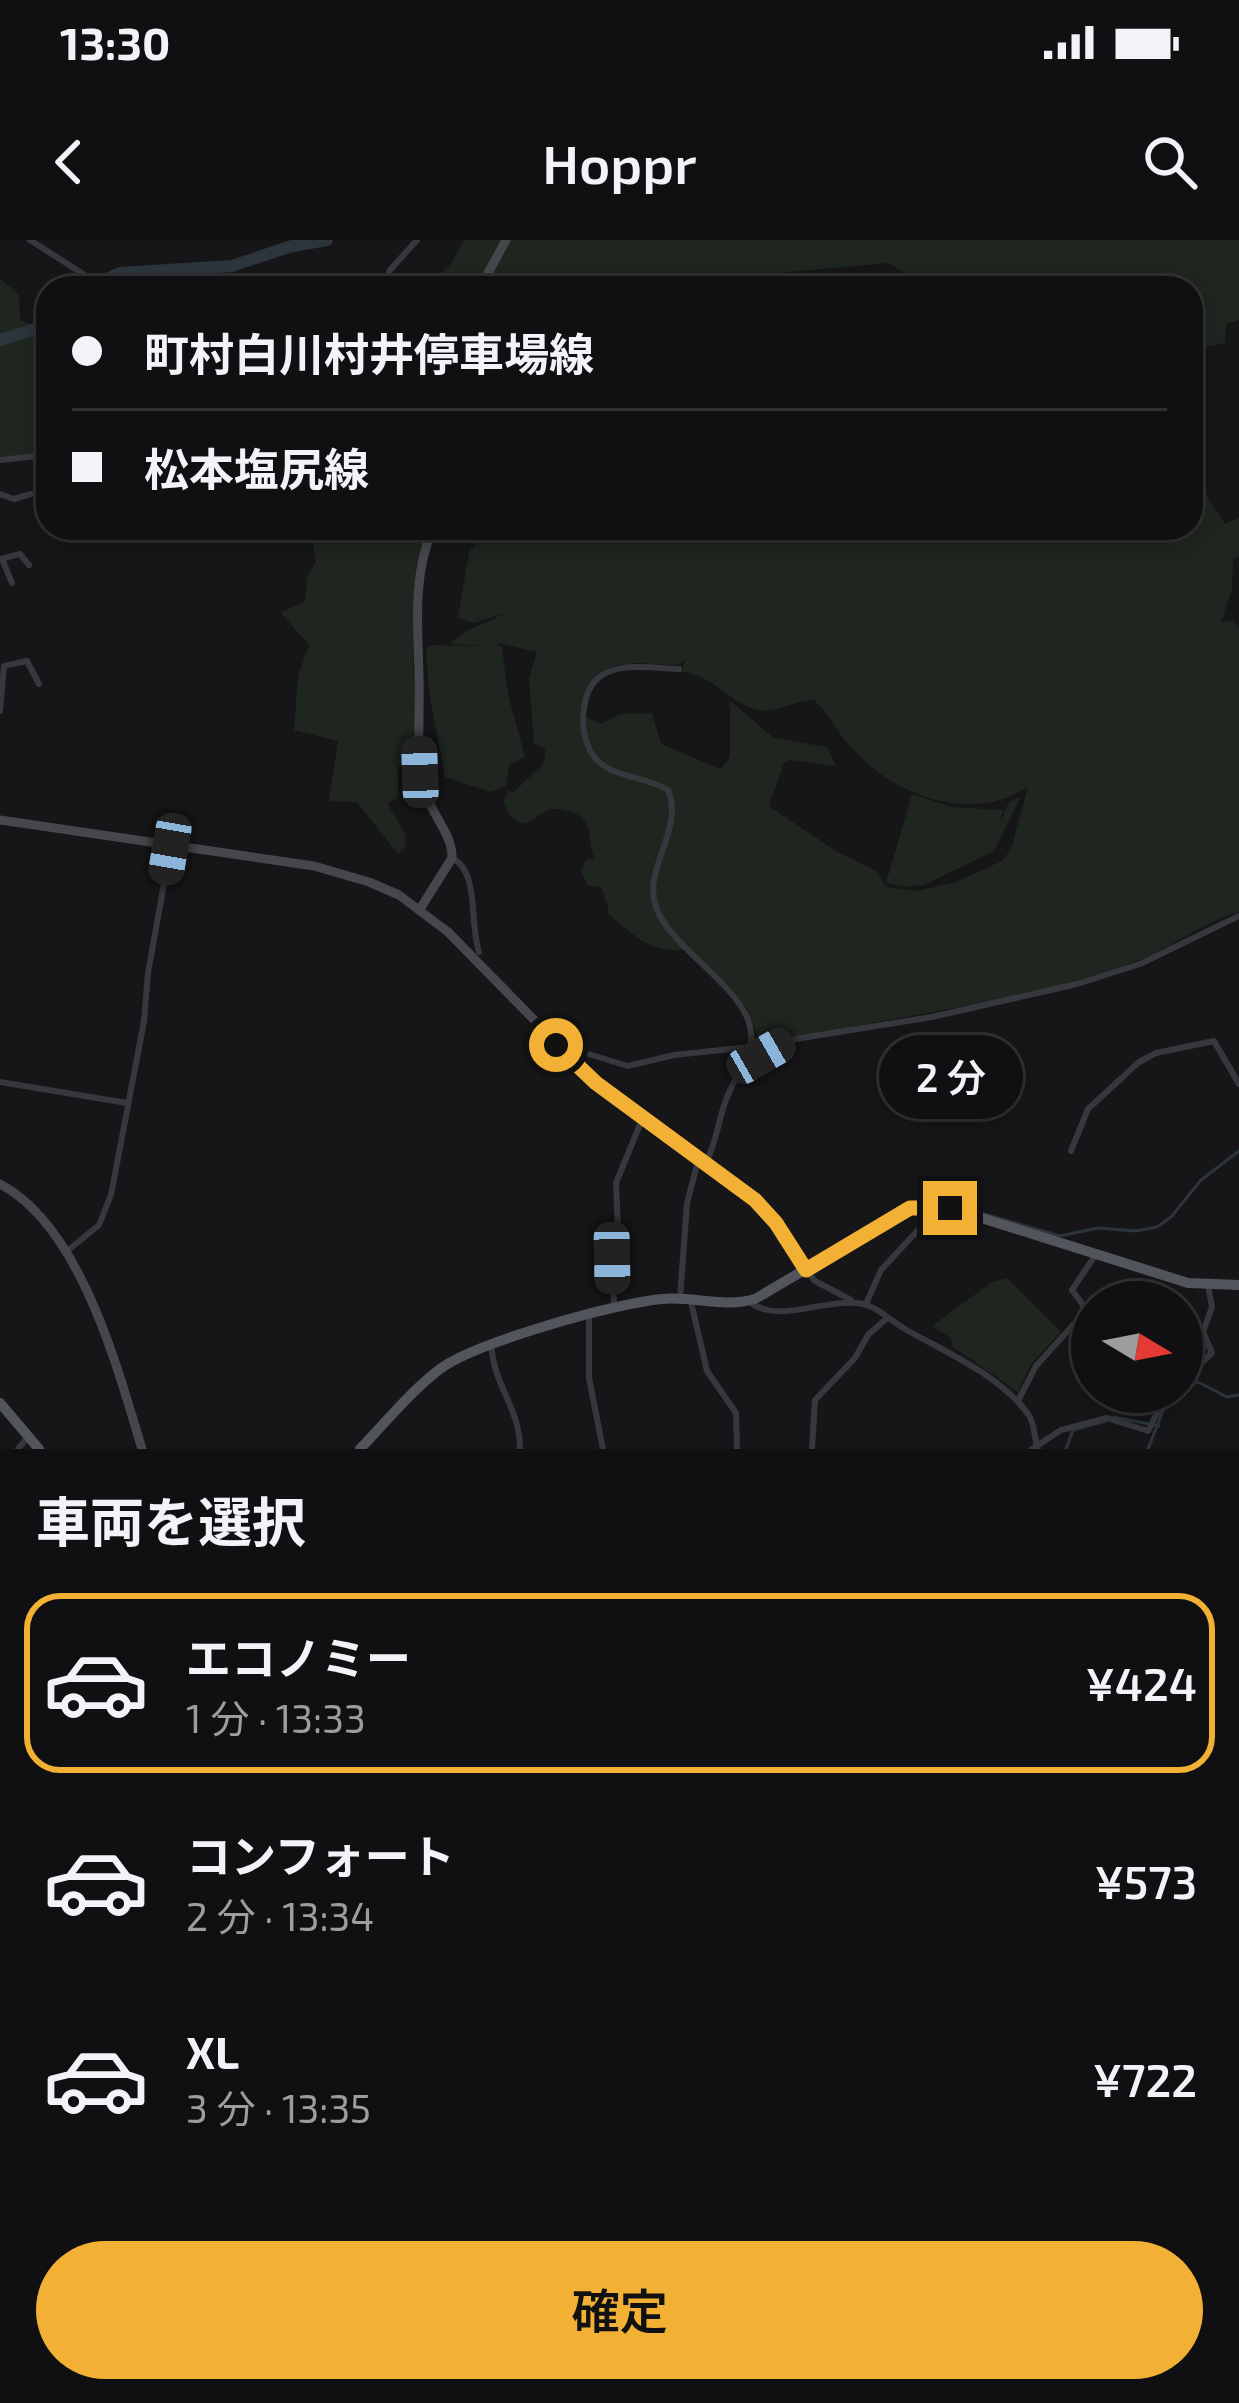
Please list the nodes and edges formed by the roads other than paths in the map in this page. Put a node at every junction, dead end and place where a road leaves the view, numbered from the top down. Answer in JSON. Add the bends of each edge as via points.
{"nodes":[{"id":1,"x":30,"y":240,"type":"edge"},
{"id":2,"x":417,"y":240,"type":"edge"},
{"id":3,"x":506,"y":240,"type":"edge"},
{"id":4,"x":86,"y":276,"type":"edge"},
{"id":5,"x":388,"y":276,"type":"edge"},
{"id":6,"x":486,"y":276,"type":"edge"},
{"id":7,"x":36,"y":456,"type":"edge"},
{"id":8,"x":0,"y":460,"type":"edge"},
{"id":9,"x":0,"y":494,"type":"edge"},
{"id":10,"x":32,"y":494,"type":"dead end"},
{"id":11,"x":428,"y":540,"type":"edge"},
{"id":12,"x":1,"y":559,"type":"edge"},
{"id":13,"x":29,"y":565,"type":"dead end"},
{"id":14,"x":12,"y":583,"type":"dead end"},
{"id":15,"x":679,"y":669,"type":"dead end"},
{"id":16,"x":38,"y":684,"type":"dead end"},
{"id":17,"x":0,"y":711,"type":"edge"},
{"id":18,"x":0,"y":820,"type":"edge"},
{"id":19,"x":171,"y":845,"type":"junction"},
{"id":20,"x":452,"y":858,"type":"junction"},
{"id":21,"x":420,"y":909,"type":"junction"},
{"id":22,"x":1239,"y":916,"type":"edge"},
{"id":23,"x":479,"y":952,"type":"dead end"},
{"id":24,"x":789,"y":1040,"type":"junction"},
{"id":25,"x":751,"y":1044,"type":"junction"},
{"id":26,"x":556,"y":1045,"type":"junction"},
{"id":27,"x":742,"y":1068,"type":"junction"},
{"id":28,"x":0,"y":1082,"type":"edge"},
{"id":29,"x":1239,"y":1084,"type":"edge"},
{"id":30,"x":128,"y":1104,"type":"junction"},
{"id":31,"x":643,"y":1117,"type":"junction"},
{"id":32,"x":1071,"y":1151,"type":"dead end"},
{"id":33,"x":703,"y":1160,"type":"junction"},
{"id":34,"x":0,"y":1184,"type":"edge"},
{"id":35,"x":944,"y":1208,"type":"junction"},
{"id":36,"x":67,"y":1251,"type":"junction"},
{"id":37,"x":1096,"y":1254,"type":"junction"},
{"id":38,"x":806,"y":1270,"type":"junction"},
{"id":39,"x":1208,"y":1285,"type":"junction"},
{"id":40,"x":1239,"y":1285,"type":"edge"},
{"id":41,"x":685,"y":1299,"type":"junction"},
{"id":42,"x":748,"y":1301,"type":"junction"},
{"id":43,"x":854,"y":1302,"type":"junction"},
{"id":44,"x":866,"y":1304,"type":"junction"},
{"id":45,"x":614,"y":1309,"type":"junction"},
{"id":46,"x":589,"y":1316,"type":"junction"},
{"id":47,"x":887,"y":1318,"type":"junction"},
{"id":48,"x":1203,"y":1332,"type":"edge"},
{"id":49,"x":1203,"y":1332,"type":"edge"},
{"id":50,"x":491,"y":1344,"type":"junction"},
{"id":51,"x":1203,"y":1362,"type":"edge"},
{"id":52,"x":0,"y":1403,"type":"edge"},
{"id":53,"x":1017,"y":1403,"type":"junction"},
{"id":54,"x":1157,"y":1413,"type":"edge"},
{"id":55,"x":28,"y":1437,"type":"junction"},
{"id":56,"x":1035,"y":1448,"type":"edge"},
{"id":57,"x":18,"y":1449,"type":"edge"},
{"id":58,"x":39,"y":1449,"type":"edge"},
{"id":59,"x":142,"y":1449,"type":"edge"},
{"id":60,"x":360,"y":1449,"type":"edge"},
{"id":61,"x":520,"y":1449,"type":"edge"},
{"id":62,"x":603,"y":1449,"type":"edge"},
{"id":63,"x":737,"y":1449,"type":"edge"},
{"id":64,"x":812,"y":1449,"type":"edge"}],
"edges":[{"from":1,"to":4,"type":"street"},
{"from":2,"to":5,"type":"street"},
{"from":3,"to":6,"type":"main road"},
{"from":7,"to":8,"type":"street"},
{"from":9,"to":10,"type":"street"},
{"from":11,"to":20,"type":"main road","via":[[417,587],[420,772]]},
{"from":12,"to":13,"type":"street","via":[[20,554]]},
{"from":12,"to":14,"type":"street"},
{"from":15,"to":25,"type":"street","via":[[604,672],[588,691],[584,730],[596,761],[668,790],[655,907],[744,1010]]},
{"from":16,"to":17,"type":"street","via":[[27,661],[4,666]]},
{"from":18,"to":19,"type":"main road"},
{"from":19,"to":21,"type":"main road","via":[[331,870]]},
{"from":19,"to":30,"type":"street"},
{"from":20,"to":21,"type":"main road"},
{"from":20,"to":23,"type":"street","via":[[471,888]]},
{"from":21,"to":26,"type":"main road"},
{"from":22,"to":24,"type":"street","via":[[1077,984]]},
{"from":24,"to":25,"type":"street"},
{"from":24,"to":27,"type":"street"},
{"from":25,"to":26,"type":"street","via":[[628,1066]]},
{"from":25,"to":27,"type":"street"},
{"from":26,"to":31,"type":"main road"},
{"from":27,"to":33,"type":"street"},
{"from":28,"to":30,"type":"street"},
{"from":29,"to":32,"type":"street","via":[[1214,1041],[1156,1053],[1088,1109]]},
{"from":30,"to":36,"type":"street","via":[[99,1226]]},
{"from":31,"to":33,"type":"main road"},
{"from":31,"to":45,"type":"street","via":[[616,1184]]},
{"from":33,"to":38,"type":"main road","via":[[755,1200]]},
{"from":33,"to":41,"type":"street","via":[[687,1203]]},
{"from":34,"to":36,"type":"main road"},
{"from":35,"to":37,"type":"main road"},
{"from":35,"to":38,"type":"main road","via":[[910,1208]]},
{"from":35,"to":44,"type":"street","via":[[881,1270]]},
{"from":36,"to":59,"type":"main road"},
{"from":37,"to":39,"type":"main road"},
{"from":37,"to":53,"type":"street","via":[[1072,1290],[1083,1314],[1036,1366]]},
{"from":38,"to":42,"type":"main road"},
{"from":38,"to":43,"type":"street"},
{"from":39,"to":40,"type":"main road"},
{"from":39,"to":48,"type":"street","via":[[1212,1307]]},
{"from":41,"to":42,"type":"main road"},
{"from":41,"to":45,"type":"main road"},
{"from":41,"to":63,"type":"street","via":[[707,1371],[736,1413]]},
{"from":42,"to":43,"type":"street","via":[[781,1312]]},
{"from":43,"to":44,"type":"street"},
{"from":44,"to":47,"type":"street"},
{"from":45,"to":46,"type":"main road"},
{"from":46,"to":50,"type":"main road"},
{"from":46,"to":62,"type":"street","via":[[589,1378]]},
{"from":47,"to":53,"type":"street","via":[[947,1348]]},
{"from":47,"to":64,"type":"street","via":[[815,1400]]},
{"from":49,"to":51,"type":"street","via":[[1212,1353]]},
{"from":50,"to":60,"type":"main road","via":[[442,1367]]},
{"from":50,"to":61,"type":"street"},
{"from":52,"to":55,"type":"main road"},
{"from":53,"to":56,"type":"street","via":[[1032,1420]]},
{"from":54,"to":56,"type":"street","via":[[1148,1431],[1107,1418],[1061,1430]]},
{"from":55,"to":57,"type":"street"},
{"from":55,"to":58,"type":"main road"}]}
